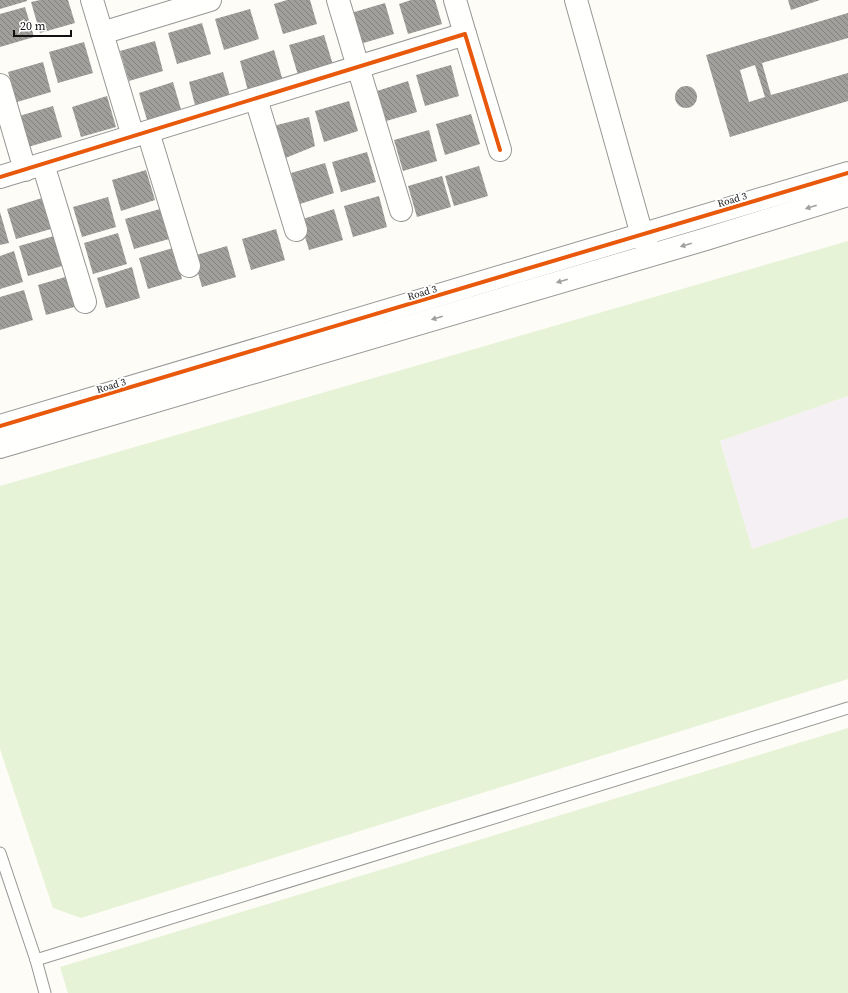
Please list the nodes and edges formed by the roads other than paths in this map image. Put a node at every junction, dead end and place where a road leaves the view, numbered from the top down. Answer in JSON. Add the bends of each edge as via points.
{"nodes":[{"id":1,"x":92,"y":0,"type":"edge"},
{"id":2,"x":210,"y":0,"type":"edge"},
{"id":3,"x":338,"y":0,"type":"edge"},
{"id":4,"x":455,"y":0,"type":"edge"},
{"id":5,"x":576,"y":0,"type":"edge"},
{"id":6,"x":102,"y":33,"type":"junction"},
{"id":7,"x":465,"y":34,"type":"junction"},
{"id":8,"x":358,"y":67,"type":"junction"},
{"id":9,"x":0,"y":86,"type":"edge"},
{"id":10,"x":256,"y":99,"type":"junction"},
{"id":11,"x":141,"y":134,"type":"junction"},
{"id":12,"x":500,"y":150,"type":"dead end"},
{"id":13,"x":34,"y":167,"type":"junction"},
{"id":14,"x":848,"y":173,"type":"edge"},
{"id":15,"x":0,"y":177,"type":"edge"},
{"id":16,"x":848,"y":195,"type":"edge"},
{"id":17,"x":401,"y":210,"type":"dead end"},
{"id":18,"x":296,"y":230,"type":"dead end"},
{"id":19,"x":642,"y":235,"type":"junction"},
{"id":20,"x":652,"y":255,"type":"junction"},
{"id":21,"x":189,"y":266,"type":"dead end"},
{"id":22,"x":85,"y":302,"type":"dead end"},
{"id":23,"x":0,"y":426,"type":"edge"},
{"id":24,"x":0,"y":447,"type":"edge"},
{"id":25,"x":848,"y":708,"type":"edge"},
{"id":26,"x":0,"y":853,"type":"edge"},
{"id":27,"x":36,"y":960,"type":"junction"},
{"id":28,"x":45,"y":993,"type":"edge"}],
"edges":[{"from":1,"to":6,"type":"street"},
{"from":2,"to":6,"type":"street"},
{"from":3,"to":8,"type":"street"},
{"from":4,"to":7,"type":"street"},
{"from":5,"to":19,"type":"street"},
{"from":6,"to":11,"type":"street"},
{"from":7,"to":8,"type":"street"},
{"from":7,"to":12,"type":"street"},
{"from":8,"to":10,"type":"street"},
{"from":8,"to":17,"type":"street"},
{"from":9,"to":13,"type":"street"},
{"from":10,"to":11,"type":"street"},
{"from":10,"to":18,"type":"street"},
{"from":11,"to":13,"type":"street"},
{"from":11,"to":21,"type":"street"},
{"from":13,"to":15,"type":"street"},
{"from":13,"to":22,"type":"street"},
{"from":14,"to":19,"type":"street","name":"Road 3"},
{"from":16,"to":20,"type":"street","one_way":true},
{"from":19,"to":20,"type":"street"},
{"from":19,"to":23,"type":"street","name":"Road 3"},
{"from":20,"to":24,"type":"street","one_way":true},
{"from":25,"to":27,"type":"lane"},
{"from":26,"to":27,"type":"lane"},
{"from":27,"to":28,"type":"lane"}]}
